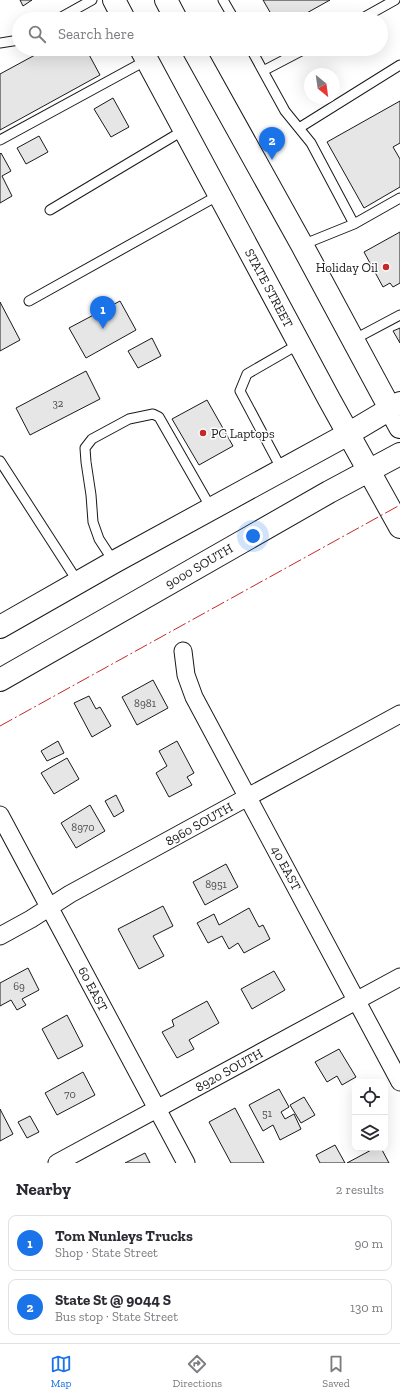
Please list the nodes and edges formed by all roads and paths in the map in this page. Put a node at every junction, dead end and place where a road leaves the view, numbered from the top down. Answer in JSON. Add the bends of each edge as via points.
{"nodes":[{"id":1,"x":92,"y":0,"type":"edge"},
{"id":2,"x":114,"y":0,"type":"edge"},
{"id":3,"x":166,"y":0,"type":"edge"},
{"id":4,"x":223,"y":0,"type":"edge"},
{"id":5,"x":395,"y":0,"type":"edge"},
{"id":6,"x":71,"y":12,"type":"edge"},
{"id":7,"x":120,"y":12,"type":"edge"},
{"id":8,"x":172,"y":12,"type":"edge"},
{"id":9,"x":230,"y":12,"type":"edge"},
{"id":10,"x":374,"y":12,"type":"edge"},
{"id":11,"x":12,"y":41,"type":"edge"},
{"id":12,"x":0,"y":43,"type":"edge"},
{"id":13,"x":142,"y":56,"type":"edge"},
{"id":14,"x":145,"y":56,"type":"edge"},
{"id":15,"x":197,"y":56,"type":"edge"},
{"id":16,"x":255,"y":56,"type":"edge"},
{"id":17,"x":292,"y":56,"type":"edge"},
{"id":18,"x":400,"y":65,"type":"edge"},
{"id":19,"x":263,"y":71,"type":"junction"},
{"id":20,"x":298,"y":128,"type":"junction"},
{"id":21,"x":184,"y":130,"type":"junction"},
{"id":22,"x":0,"y":140,"type":"edge"},
{"id":23,"x":219,"y":195,"type":"junction"},
{"id":24,"x":400,"y":198,"type":"edge"},
{"id":25,"x":50,"y":210,"type":"dead end"},
{"id":26,"x":354,"y":224,"type":"junction"},
{"id":27,"x":302,"y":245,"type":"junction"},
{"id":28,"x":28,"y":301,"type":"dead end"},
{"id":29,"x":400,"y":315,"type":"edge"},
{"id":30,"x":353,"y":340,"type":"junction"},
{"id":31,"x":299,"y":344,"type":"junction"},
{"id":32,"x":397,"y":413,"type":"edge"},
{"id":33,"x":348,"y":434,"type":"junction"},
{"id":34,"x":400,"y":454,"type":"edge"},
{"id":35,"x":0,"y":461,"type":"edge"},
{"id":36,"x":282,"y":470,"type":"junction"},
{"id":37,"x":369,"y":470,"type":"junction"},
{"id":38,"x":211,"y":508,"type":"junction"},
{"id":39,"x":400,"y":527,"type":"edge"},
{"id":40,"x":114,"y":562,"type":"junction"},
{"id":41,"x":78,"y":582,"type":"junction"},
{"id":42,"x":0,"y":627,"type":"edge"},
{"id":43,"x":183,"y":651,"type":"dead end"},
{"id":44,"x":0,"y":680,"type":"edge"},
{"id":45,"x":400,"y":714,"type":"edge"},
{"id":46,"x":248,"y":797,"type":"junction"},
{"id":47,"x":0,"y":815,"type":"edge"},
{"id":48,"x":49,"y":906,"type":"junction"},
{"id":49,"x":0,"y":936,"type":"edge"},
{"id":50,"x":400,"y":977,"type":"edge"},
{"id":51,"x":357,"y":1001,"type":"junction"},
{"id":52,"x":400,"y":1082,"type":"edge"},
{"id":53,"x":157,"y":1109,"type":"junction"},
{"id":54,"x":57,"y":1163,"type":"edge"},
{"id":55,"x":186,"y":1163,"type":"edge"}],
"edges":[{"from":1,"to":6,"type":"lane"},
{"from":2,"to":7,"type":"main road"},
{"from":3,"to":8,"type":"main road"},
{"from":4,"to":9,"type":"lane"},
{"from":5,"to":10,"type":"lane"},
{"from":11,"to":12,"type":"lane"},
{"from":13,"to":22,"type":"lane"},
{"from":14,"to":21,"type":"main road","name":"STATE STREET"},
{"from":15,"to":27,"type":"main road"},
{"from":16,"to":19,"type":"lane"},
{"from":17,"to":19,"type":"lane"},
{"from":18,"to":20,"type":"lane"},
{"from":19,"to":20,"type":"lane","via":[[285,111]]},
{"from":20,"to":26,"type":"lane","via":[[312,144]]},
{"from":21,"to":23,"type":"main road","name":"STATE STREET"},
{"from":21,"to":25,"type":"lane"},
{"from":23,"to":28,"type":"lane"},
{"from":23,"to":31,"type":"main road","name":"STATE STREET"},
{"from":24,"to":26,"type":"lane"},
{"from":26,"to":27,"type":"lane"},
{"from":27,"to":30,"type":"main road"},
{"from":29,"to":30,"type":"lane"},
{"from":30,"to":32,"type":"main road"},
{"from":31,"to":33,"type":"main road","name":"STATE STREET"},
{"from":31,"to":36,"type":"lane","via":[[247,374],[240,391]]},
{"from":32,"to":33,"type":"main road"},
{"from":33,"to":36,"type":"main road"},
{"from":33,"to":37,"type":"main road","name":"STATE STREET"},
{"from":34,"to":37,"type":"main road","name":"9000 SOUTH"},
{"from":35,"to":41,"type":"lane"},
{"from":36,"to":38,"type":"main road"},
{"from":37,"to":39,"type":"main road","name":"STATE STREET"},
{"from":37,"to":44,"type":"main road","name":"9000 SOUTH"},
{"from":38,"to":40,"type":"main road"},
{"from":38,"to":40,"type":"lane","via":[[159,417],[153,414],[142,416],[114,426],[92,439],[85,448],[93,522]]},
{"from":40,"to":41,"type":"main road"},
{"from":41,"to":42,"type":"main road"},
{"from":43,"to":46,"type":"street","name":"40 EAST","via":[[186,675],[194,698]]},
{"from":45,"to":46,"type":"street","name":"8960 SOUTH"},
{"from":46,"to":48,"type":"street","name":"8960 SOUTH"},
{"from":46,"to":51,"type":"street","name":"40 EAST"},
{"from":47,"to":48,"type":"street","name":"60 EAST"},
{"from":48,"to":49,"type":"street","name":"8960 SOUTH"},
{"from":48,"to":53,"type":"street","name":"60 EAST"},
{"from":50,"to":51,"type":"street","name":"8920 SOUTH"},
{"from":51,"to":52,"type":"street","name":"40 EAST"},
{"from":51,"to":53,"type":"street","name":"8920 SOUTH"},
{"from":53,"to":54,"type":"street","name":"8920 SOUTH"},
{"from":53,"to":55,"type":"street","name":"60 EAST"}]}
